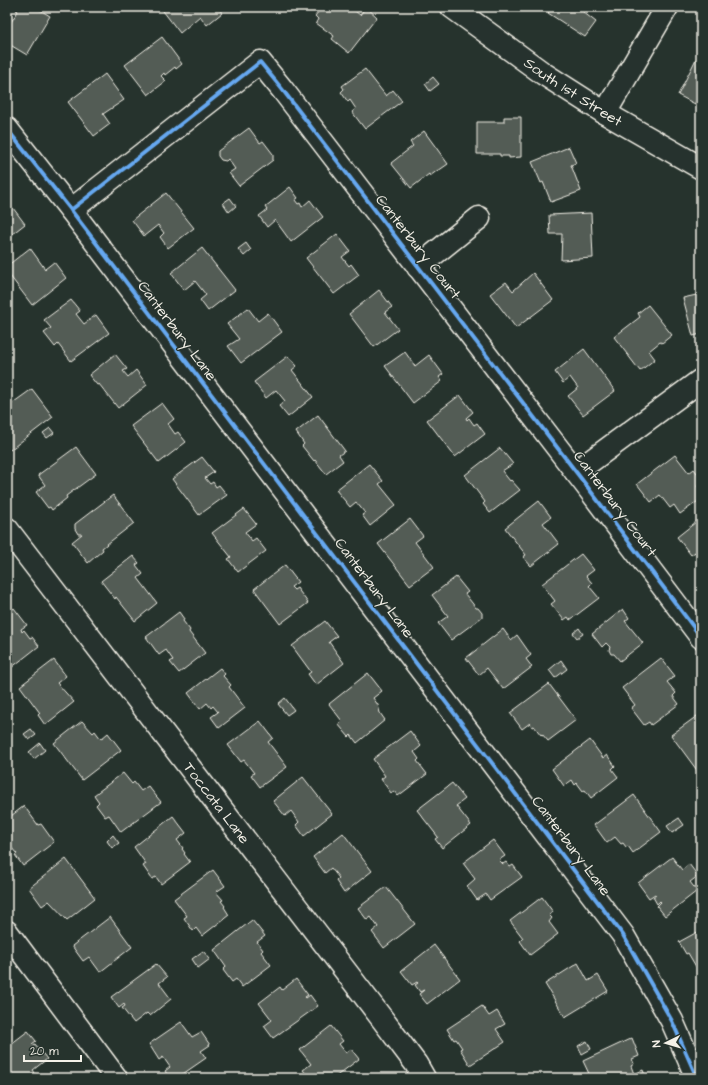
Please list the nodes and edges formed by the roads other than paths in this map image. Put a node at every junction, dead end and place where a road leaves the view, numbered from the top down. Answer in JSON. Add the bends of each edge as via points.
{"nodes":[{"id":1,"x":452,"y":7,"type":"edge"},
{"id":2,"x":667,"y":7,"type":"edge"},
{"id":3,"x":605,"y":113,"type":"junction"},
{"id":4,"x":7,"y":129,"type":"edge"},
{"id":5,"x":701,"y":168,"type":"edge"},
{"id":6,"x":71,"y":210,"type":"junction"},
{"id":7,"x":479,"y":218,"type":"dead end"},
{"id":8,"x":418,"y":267,"type":"junction"},
{"id":9,"x":701,"y":380,"type":"edge"},
{"id":10,"x":576,"y":472,"type":"junction"},
{"id":11,"x":7,"y":529,"type":"edge"},
{"id":12,"x":701,"y":638,"type":"edge"},
{"id":13,"x":7,"y":932,"type":"edge"},
{"id":14,"x":116,"y":1078,"type":"edge"},
{"id":15,"x":424,"y":1078,"type":"edge"},
{"id":16,"x":697,"y":1078,"type":"edge"}],
"edges":[{"from":1,"to":3,"type":"street","name":"South 1st Street","via":[[544,74]]},
{"from":2,"to":3,"type":"street"},
{"from":3,"to":5,"type":"street","name":"South 1st Street"},
{"from":4,"to":6,"type":"street","name":"Canterbury Lane"},
{"from":6,"to":8,"type":"street","name":"Canterbury Court","via":[[260,62]]},
{"from":6,"to":16,"type":"street","name":"Canterbury Lane","via":[[624,935],[672,1021]]},
{"from":7,"to":8,"type":"street"},
{"from":8,"to":10,"type":"street","name":"Canterbury Court"},
{"from":9,"to":10,"type":"street"},
{"from":10,"to":12,"type":"street","name":"Canterbury Court"},
{"from":11,"to":15,"type":"street","name":"Toccata Lane","via":[[416,1064]]},
{"from":13,"to":14,"type":"street"}]}
